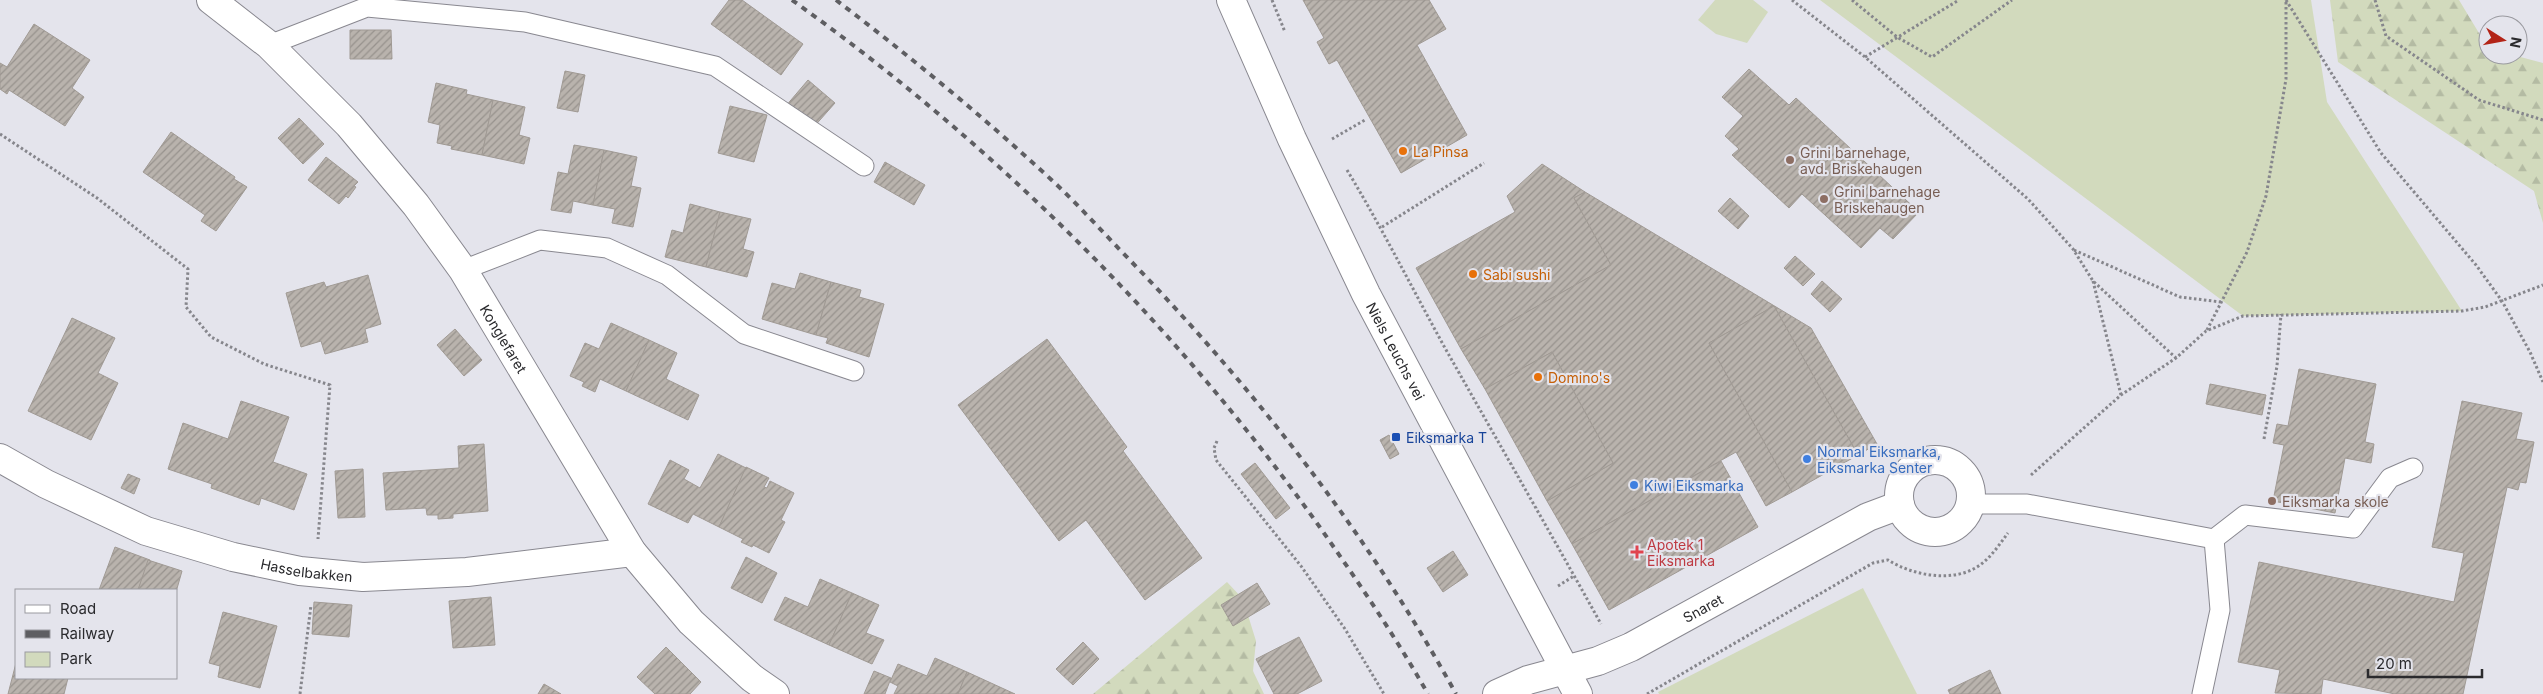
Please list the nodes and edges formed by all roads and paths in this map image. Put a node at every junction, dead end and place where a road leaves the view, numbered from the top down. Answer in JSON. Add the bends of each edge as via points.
{"nodes":[{"id":1,"x":211,"y":0,"type":"edge"},
{"id":2,"x":1231,"y":0,"type":"edge"},
{"id":3,"x":1272,"y":0,"type":"edge"},
{"id":4,"x":1792,"y":0,"type":"edge"},
{"id":5,"x":1852,"y":0,"type":"edge"},
{"id":6,"x":1959,"y":0,"type":"edge"},
{"id":7,"x":2012,"y":0,"type":"edge"},
{"id":8,"x":2286,"y":0,"type":"edge"},
{"id":9,"x":2374,"y":0,"type":"edge"},
{"id":10,"x":1286,"y":36,"type":"dead end"},
{"id":11,"x":1897,"y":37,"type":"junction"},
{"id":12,"x":269,"y":45,"type":"junction"},
{"id":13,"x":1865,"y":57,"type":"junction"},
{"id":14,"x":1366,"y":120,"type":"dead end"},
{"id":15,"x":2543,"y":120,"type":"edge"},
{"id":16,"x":1327,"y":131,"type":"dead end"},
{"id":17,"x":0,"y":134,"type":"edge"},
{"id":18,"x":1332,"y":139,"type":"junction"},
{"id":19,"x":1335,"y":147,"type":"dead end"},
{"id":20,"x":1343,"y":162,"type":"dead end"},
{"id":21,"x":1484,"y":162,"type":"dead end"},
{"id":22,"x":864,"y":166,"type":"dead end"},
{"id":23,"x":1382,"y":227,"type":"junction"},
{"id":24,"x":2073,"y":249,"type":"junction"},
{"id":25,"x":463,"y":270,"type":"junction"},
{"id":26,"x":2092,"y":281,"type":"junction"},
{"id":27,"x":2543,"y":285,"type":"edge"},
{"id":28,"x":2502,"y":301,"type":"junction"},
{"id":29,"x":2221,"y":302,"type":"junction"},
{"id":30,"x":2281,"y":314,"type":"junction"},
{"id":31,"x":2206,"y":331,"type":"junction"},
{"id":32,"x":2176,"y":358,"type":"junction"},
{"id":33,"x":854,"y":371,"type":"dead end"},
{"id":34,"x":2543,"y":382,"type":"edge"},
{"id":35,"x":2120,"y":395,"type":"junction"},
{"id":36,"x":2264,"y":439,"type":"dead end"},
{"id":37,"x":1217,"y":442,"type":"dead end"},
{"id":38,"x":0,"y":458,"type":"edge"},
{"id":39,"x":2413,"y":468,"type":"dead end"},
{"id":40,"x":1971,"y":504,"type":"junction"},
{"id":41,"x":2014,"y":504,"type":"junction"},
{"id":42,"x":1900,"y":505,"type":"junction"},
{"id":43,"x":2214,"y":539,"type":"junction"},
{"id":44,"x":632,"y":552,"type":"junction"},
{"id":45,"x":316,"y":572,"type":"junction"},
{"id":46,"x":1574,"y":576,"type":"junction"},
{"id":47,"x":1555,"y":588,"type":"dead end"},
{"id":48,"x":1603,"y":627,"type":"dead end"},
{"id":49,"x":1565,"y":669,"type":"junction"},
{"id":50,"x":300,"y":694,"type":"edge"},
{"id":51,"x":775,"y":694,"type":"edge"},
{"id":52,"x":1384,"y":694,"type":"edge"},
{"id":53,"x":1497,"y":694,"type":"edge"},
{"id":54,"x":1578,"y":694,"type":"edge"},
{"id":55,"x":1647,"y":694,"type":"edge"},
{"id":56,"x":2202,"y":694,"type":"edge"}],
"edges":[{"from":1,"to":12,"type":"street","name":"Konglefaret"},
{"from":2,"to":49,"type":"street","name":"Niels Leuchs vei","via":[[1366,294]]},
{"from":3,"to":10,"type":"path"},
{"from":4,"to":13,"type":"path"},
{"from":5,"to":11,"type":"path"},
{"from":6,"to":11,"type":"path"},
{"from":7,"to":11,"type":"path","via":[[1932,57]]},
{"from":8,"to":28,"type":"path","via":[[2381,153]]},
{"from":8,"to":29,"type":"path","via":[[2286,79],[2266,196],[2247,252]]},
{"from":9,"to":15,"type":"path","via":[[2386,36],[2479,100]]},
{"from":11,"to":13,"type":"path"},
{"from":12,"to":22,"type":"lane","via":[[367,7],[525,22],[715,66]]},
{"from":12,"to":25,"type":"street","name":"Konglefaret","via":[[349,125],[416,205]]},
{"from":13,"to":24,"type":"path","via":[[2028,199]]},
{"from":14,"to":18,"type":"path"},
{"from":16,"to":18,"type":"path"},
{"from":17,"to":45,"type":"path","via":[[97,198],[188,269],[186,307],[211,337],[264,364],[330,385]]},
{"from":18,"to":19,"type":"path"},
{"from":20,"to":23,"type":"path"},
{"from":21,"to":23,"type":"path"},
{"from":23,"to":46,"type":"path","via":[[1446,349]]},
{"from":24,"to":26,"type":"path"},
{"from":24,"to":29,"type":"path","via":[[2180,297]]},
{"from":25,"to":33,"type":"lane","via":[[540,240],[606,248],[668,275],[744,334]]},
{"from":25,"to":44,"type":"street","name":"Konglefaret"},
{"from":26,"to":32,"type":"path"},
{"from":26,"to":35,"type":"path"},
{"from":27,"to":28,"type":"path"},
{"from":28,"to":30,"type":"path","via":[[2462,311]]},
{"from":28,"to":34,"type":"path"},
{"from":29,"to":31,"type":"path"},
{"from":30,"to":31,"type":"path","via":[[2243,316]]},
{"from":30,"to":36,"type":"path","via":[[2277,366]]},
{"from":31,"to":32,"type":"path"},
{"from":32,"to":35,"type":"path"},
{"from":35,"to":41,"type":"path","via":[[2015,489]]},
{"from":37,"to":52,"type":"path","via":[[1214,448],[1216,460],[1301,566],[1345,629]]},
{"from":38,"to":45,"type":"street","name":"Hasselbakken","via":[[46,484],[146,531],[233,557]]},
{"from":39,"to":43,"type":"lane","via":[[2390,478],[2354,528],[2246,515]]},
{"from":40,"to":41,"type":"lane"},
{"from":40,"to":42,"type":"street","via":[[1964,518],[1953,528],[1939,532],[1924,531],[1911,524]]},
{"from":40,"to":42,"type":"street","via":[[1971,489],[1965,475],[1954,464],[1939,459],[1916,464],[1906,472],[1900,483]]},
{"from":41,"to":43,"type":"lane"},
{"from":41,"to":55,"type":"path","via":[[2011,529],[1994,552],[1976,568],[1948,576],[1900,568],[1888,560],[1873,563]]},
{"from":42,"to":49,"type":"street","name":"Snaret","via":[[1868,517],[1631,647],[1598,661]]},
{"from":43,"to":56,"type":"lane","via":[[2220,610]]},
{"from":44,"to":45,"type":"street","name":"Hasselbakken","via":[[467,572],[363,577]]},
{"from":44,"to":51,"type":"street","name":"Konglefaret","via":[[691,622],[752,678]]},
{"from":45,"to":50,"type":"path"},
{"from":46,"to":47,"type":"path"},
{"from":46,"to":48,"type":"path"},
{"from":49,"to":53,"type":"street","name":"Snaret"},
{"from":49,"to":54,"type":"street","name":"Niels Leuchs vei"}]}
